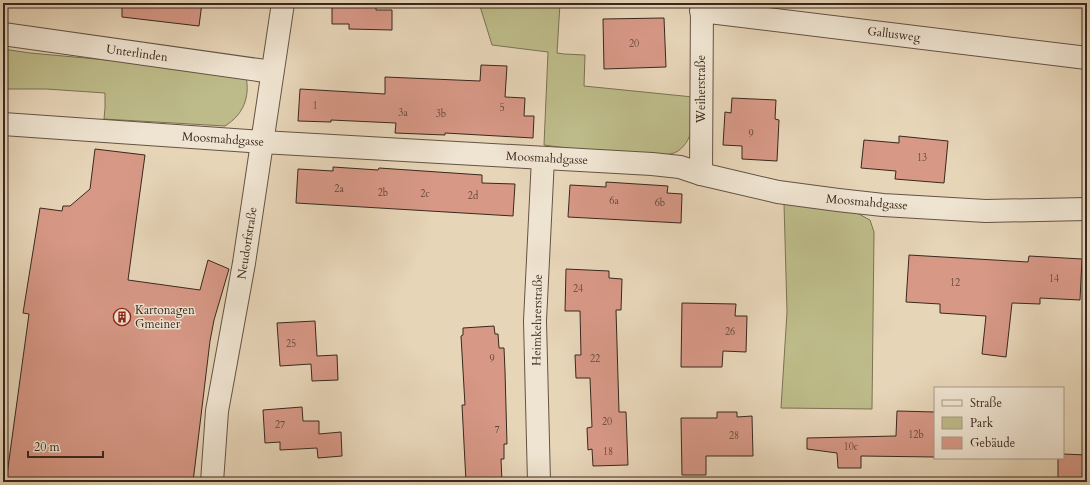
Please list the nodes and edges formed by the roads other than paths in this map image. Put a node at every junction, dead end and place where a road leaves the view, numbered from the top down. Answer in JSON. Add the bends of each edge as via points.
{"nodes":[{"id":1,"x":283,"y":3,"type":"edge"},
{"id":2,"x":701,"y":7,"type":"edge"},
{"id":3,"x":3,"y":34,"type":"edge"},
{"id":4,"x":1087,"y":58,"type":"edge"},
{"id":5,"x":272,"y":72,"type":"junction"},
{"id":6,"x":3,"y":124,"type":"edge"},
{"id":7,"x":262,"y":142,"type":"junction"},
{"id":8,"x":543,"y":158,"type":"junction"},
{"id":9,"x":701,"y":174,"type":"junction"},
{"id":10,"x":1087,"y":209,"type":"edge"},
{"id":11,"x":212,"y":482,"type":"edge"},
{"id":12,"x":539,"y":482,"type":"edge"}],
"edges":[{"from":1,"to":5,"type":"street","name":"Neudorfstraße"},
{"from":2,"to":4,"type":"street","name":"Gallusweg"},
{"from":2,"to":9,"type":"street","name":"Weiherstraße"},
{"from":3,"to":5,"type":"street","name":"Unterlinden"},
{"from":5,"to":7,"type":"street","name":"Neudorfstraße"},
{"from":6,"to":7,"type":"street","name":"Moosmahdgasse"},
{"from":7,"to":8,"type":"street","name":"Moosmahdgasse"},
{"from":7,"to":11,"type":"street","name":"Neudorfstraße","via":[[244,263],[216,411]]},
{"from":8,"to":9,"type":"street","name":"Moosmahdgasse","via":[[652,164],[680,167]]},
{"from":8,"to":12,"type":"street","name":"Heimkehrerstraße","via":[[535,321]]},
{"from":9,"to":10,"type":"street","name":"Moosmahdgasse","via":[[778,192],[884,204],[986,211]]}]}
